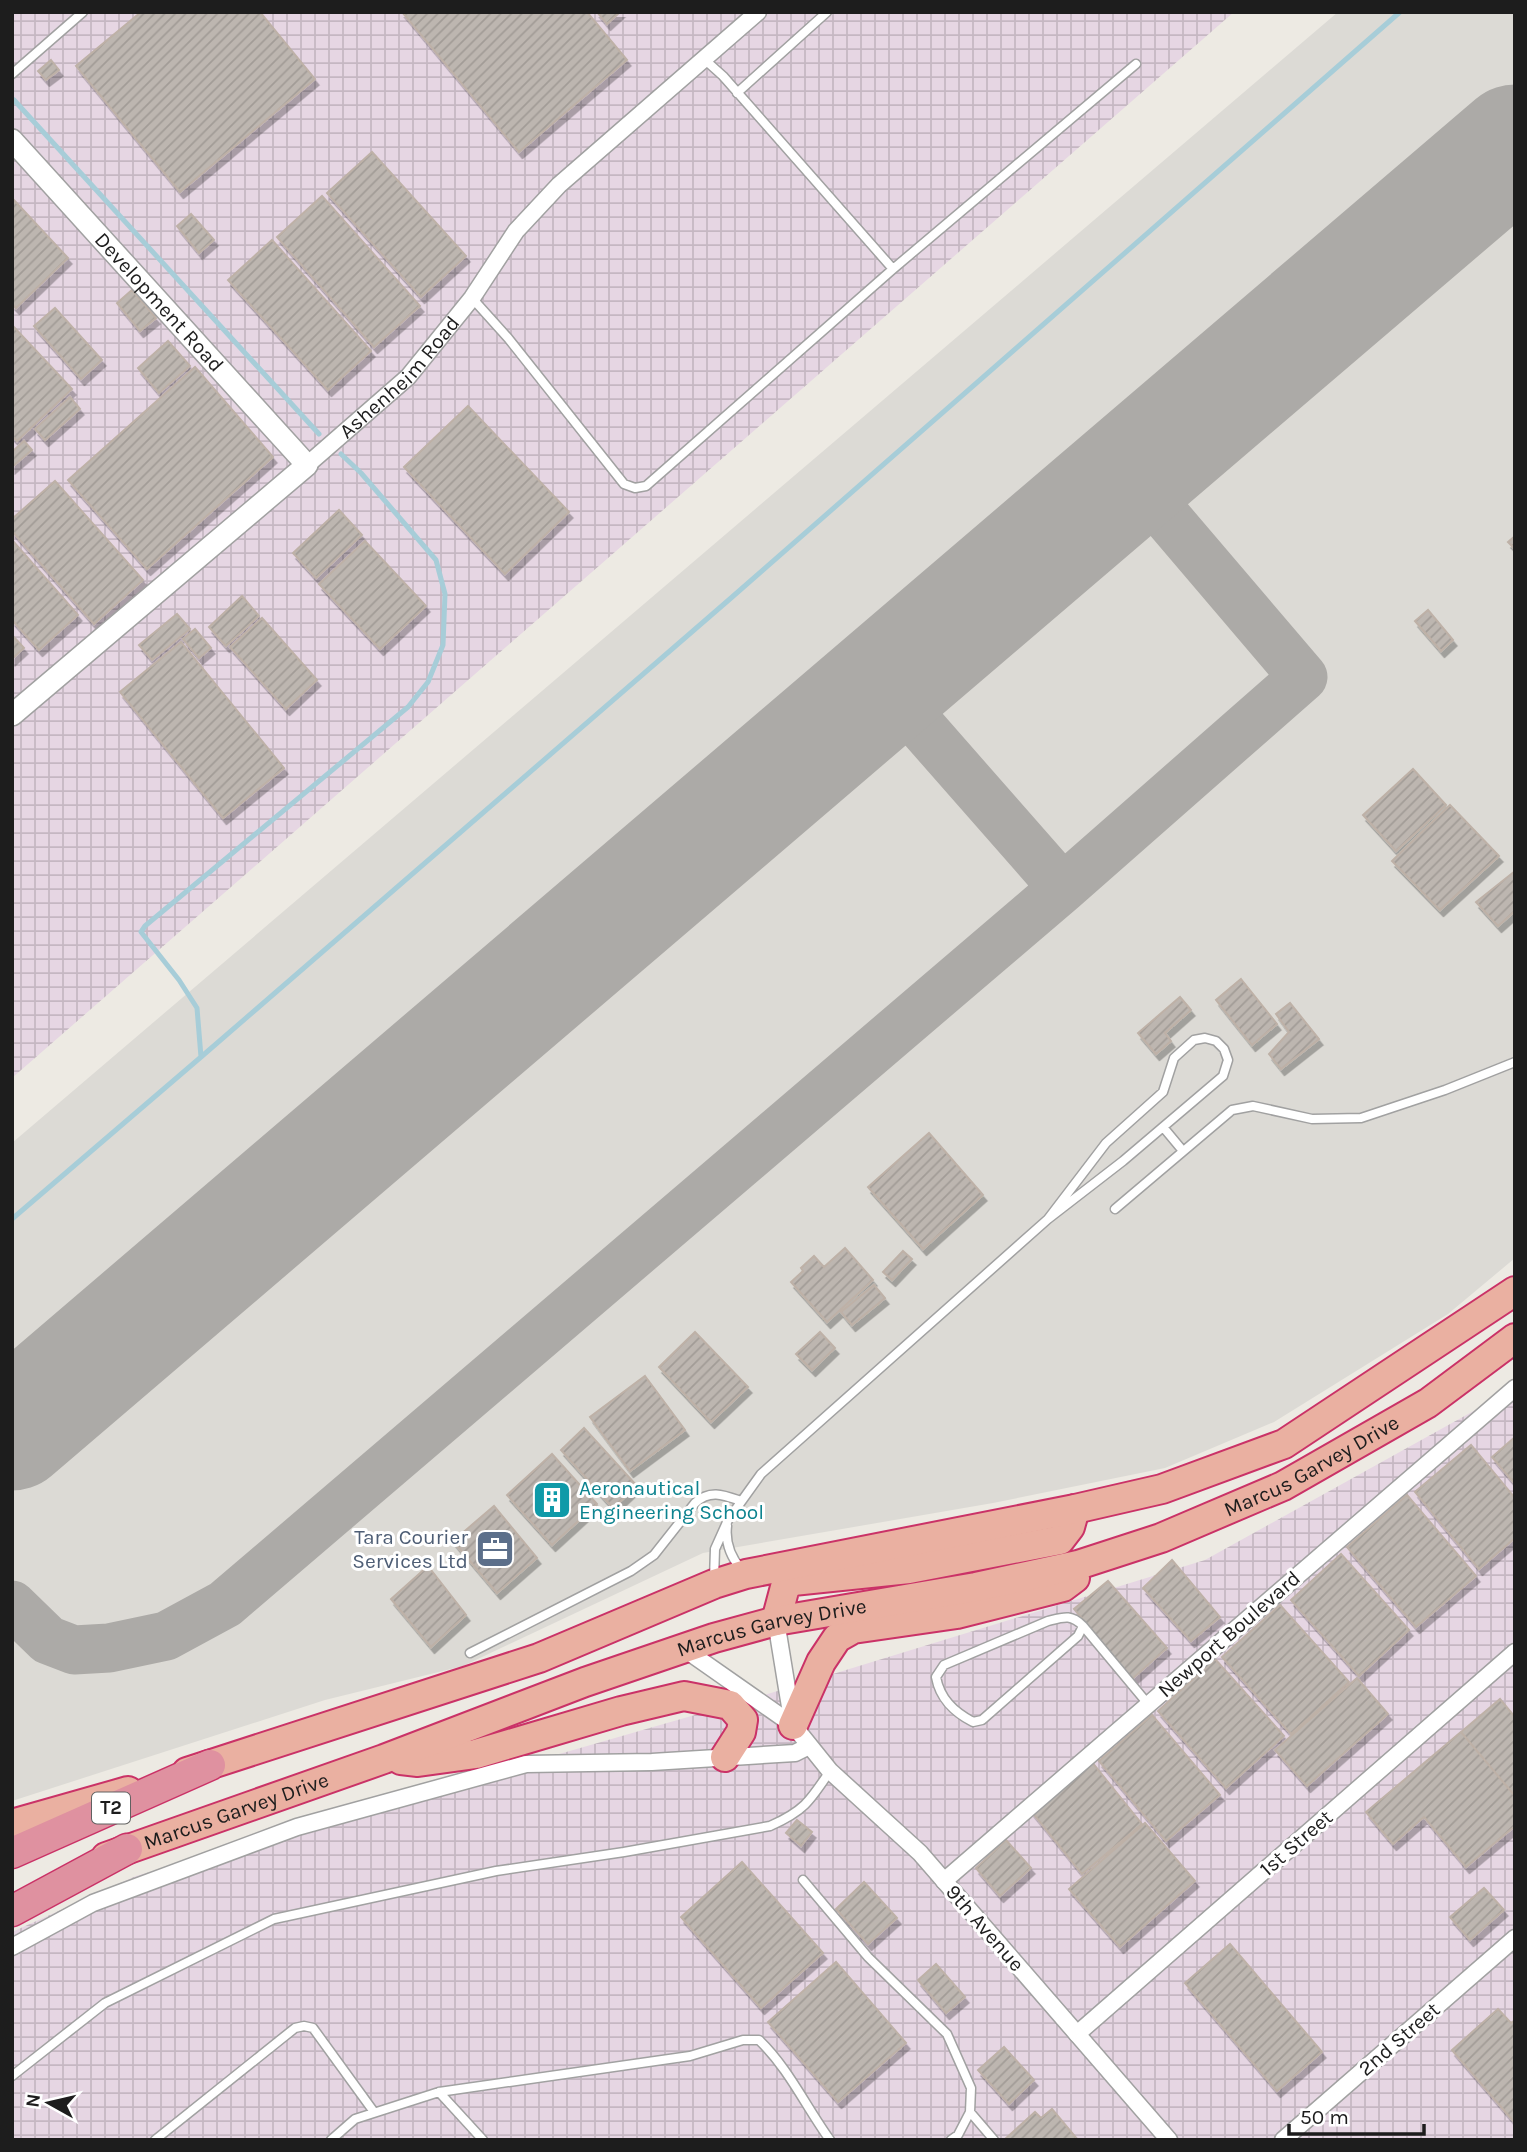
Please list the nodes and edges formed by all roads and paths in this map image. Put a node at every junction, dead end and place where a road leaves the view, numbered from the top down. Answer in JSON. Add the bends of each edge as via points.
{"nodes":[{"id":1,"x":83,"y":12,"type":"edge"},
{"id":2,"x":758,"y":12,"type":"edge"},
{"id":3,"x":827,"y":12,"type":"edge"},
{"id":4,"x":704,"y":59,"type":"junction"},
{"id":5,"x":1136,"y":64,"type":"dead end"},
{"id":6,"x":12,"y":74,"type":"edge"},
{"id":7,"x":737,"y":93,"type":"junction"},
{"id":8,"x":12,"y":140,"type":"edge"},
{"id":9,"x":893,"y":269,"type":"junction"},
{"id":10,"x":472,"y":298,"type":"junction"},
{"id":11,"x":307,"y":465,"type":"junction"},
{"id":12,"x":12,"y":715,"type":"edge"},
{"id":13,"x":1515,"y":1062,"type":"edge"},
{"id":14,"x":1163,"y":1127,"type":"junction"},
{"id":15,"x":1183,"y":1151,"type":"junction"},
{"id":16,"x":1115,"y":1209,"type":"dead end"},
{"id":17,"x":1048,"y":1219,"type":"junction"},
{"id":18,"x":1515,"y":1291,"type":"edge"},
{"id":19,"x":1515,"y":1338,"type":"edge"},
{"id":20,"x":1514,"y":1389,"type":"edge"},
{"id":21,"x":741,"y":1501,"type":"junction"},
{"id":22,"x":1075,"y":1509,"type":"junction"},
{"id":23,"x":728,"y":1520,"type":"junction"},
{"id":24,"x":1078,"y":1565,"type":"junction"},
{"id":25,"x":747,"y":1574,"type":"junction"},
{"id":26,"x":714,"y":1584,"type":"junction"},
{"id":27,"x":776,"y":1621,"type":"junction"},
{"id":28,"x":1083,"y":1626,"type":"junction"},
{"id":29,"x":683,"y":1648,"type":"junction"},
{"id":30,"x":1515,"y":1652,"type":"edge"},
{"id":31,"x":470,"y":1653,"type":"dead end"},
{"id":32,"x":1148,"y":1704,"type":"junction"},
{"id":33,"x":801,"y":1735,"type":"junction"},
{"id":34,"x":724,"y":1756,"type":"junction"},
{"id":35,"x":384,"y":1759,"type":"junction"},
{"id":36,"x":210,"y":1765,"type":"junction"},
{"id":37,"x":830,"y":1771,"type":"junction"},
{"id":38,"x":12,"y":1824,"type":"edge"},
{"id":39,"x":127,"y":1849,"type":"junction"},
{"id":40,"x":12,"y":1853,"type":"edge"},
{"id":41,"x":803,"y":1880,"type":"dead end"},
{"id":42,"x":944,"y":1881,"type":"junction"},
{"id":43,"x":12,"y":1896,"type":"edge"},
{"id":44,"x":12,"y":1911,"type":"edge"},
{"id":45,"x":1515,"y":1938,"type":"edge"},
{"id":46,"x":12,"y":1947,"type":"edge"},
{"id":47,"x":1077,"y":2034,"type":"junction"},
{"id":48,"x":12,"y":2076,"type":"edge"},
{"id":49,"x":439,"y":2092,"type":"junction"},
{"id":50,"x":374,"y":2112,"type":"junction"},
{"id":51,"x":970,"y":2112,"type":"junction"},
{"id":52,"x":827,"y":2136,"type":"edge"},
{"id":53,"x":155,"y":2140,"type":"edge"},
{"id":54,"x":331,"y":2140,"type":"edge"},
{"id":55,"x":483,"y":2140,"type":"edge"},
{"id":56,"x":816,"y":2140,"type":"edge"},
{"id":57,"x":951,"y":2140,"type":"edge"},
{"id":58,"x":993,"y":2140,"type":"edge"},
{"id":59,"x":1168,"y":2140,"type":"edge"},
{"id":60,"x":1283,"y":2140,"type":"edge"}],
"edges":[{"from":1,"to":6,"type":"lane"},
{"from":2,"to":4,"type":"street","name":"Ashenheim Road"},
{"from":3,"to":7,"type":"lane"},
{"from":4,"to":7,"type":"lane"},
{"from":4,"to":10,"type":"street","name":"Ashenheim Road","via":[[559,185],[516,231]]},
{"from":5,"to":9,"type":"lane"},
{"from":7,"to":9,"type":"lane"},
{"from":8,"to":11,"type":"street","name":"Development Road"},
{"from":9,"to":10,"type":"lane","via":[[646,486],[635,488],[624,484]]},
{"from":10,"to":11,"type":"street","name":"Ashenheim Road","via":[[408,377]]},
{"from":11,"to":12,"type":"street","name":"Ashenheim Road"},
{"from":13,"to":15,"type":"lane","via":[[1361,1118],[1312,1119],[1263,1107],[1242,1107],[1232,1110]]},
{"from":14,"to":15,"type":"lane"},
{"from":14,"to":17,"type":"lane"},
{"from":14,"to":17,"type":"lane","via":[[1226,1071],[1226,1054],[1216,1041],[1194,1040],[1174,1058],[1163,1093],[1106,1143]]},
{"from":15,"to":16,"type":"lane"},
{"from":17,"to":21,"type":"lane","via":[[761,1474]]},
{"from":18,"to":22,"type":"highway","name":"Marcus Garvey Drive","via":[[1284,1444],[1162,1489]]},
{"from":19,"to":24,"type":"highway","name":"Marcus Garvey Drive","via":[[1428,1403],[1283,1486],[1161,1538]]},
{"from":20,"to":32,"type":"street","name":"Newport Boulevard"},
{"from":21,"to":23,"type":"lane"},
{"from":21,"to":31,"type":"lane","via":[[718,1493],[703,1496],[654,1555],[631,1571]]},
{"from":22,"to":25,"type":"highway","name":"Marcus Garvey Drive"},
{"from":22,"to":27,"type":"highway","via":[[1060,1540],[909,1569],[793,1581],[785,1587]]},
{"from":23,"to":25,"type":"lane","via":[[727,1544]]},
{"from":23,"to":26,"type":"lane","via":[[715,1549]]},
{"from":24,"to":27,"type":"highway","name":"Marcus Garvey Drive"},
{"from":24,"to":33,"type":"highway","via":[[1075,1578],[1063,1587],[1027,1598],[853,1629],[837,1638],[821,1662]]},
{"from":25,"to":26,"type":"highway","name":"Marcus Garvey Drive"},
{"from":26,"to":36,"type":"highway","name":"Marcus Garvey Drive","via":[[539,1658]]},
{"from":27,"to":29,"type":"highway","name":"Marcus Garvey Drive"},
{"from":27,"to":33,"type":"street"},
{"from":28,"to":28,"type":"lane","via":[[1075,1618],[1048,1621],[944,1665],[936,1677],[939,1692],[958,1714],[973,1722],[982,1720],[1079,1636]]},
{"from":28,"to":32,"type":"lane"},
{"from":29,"to":33,"type":"street","name":"9th Avenue"},
{"from":29,"to":35,"type":"highway","name":"Marcus Garvey Drive"},
{"from":30,"to":47,"type":"street","name":"1st Street"},
{"from":32,"to":42,"type":"street","name":"Newport Boulevard"},
{"from":33,"to":34,"type":"street","via":[[795,1753]]},
{"from":33,"to":37,"type":"street","name":"9th Avenue"},
{"from":34,"to":35,"type":"highway","via":[[741,1732],[743,1720],[730,1704],[684,1696],[476,1754],[418,1762]]},
{"from":34,"to":46,"type":"street","via":[[526,1764],[297,1826],[93,1903]]},
{"from":35,"to":39,"type":"highway","name":"Marcus Garvey Drive"},
{"from":36,"to":38,"type":"highway","name":"Marcus Garvey Drive"},
{"from":36,"to":40,"type":"highway","number":"T2"},
{"from":37,"to":42,"type":"street","name":"9th Avenue"},
{"from":37,"to":48,"type":"lane","via":[[808,1803],[770,1826],[496,1871],[274,1919],[106,2003]]},
{"from":39,"to":43,"type":"highway","name":"Marcus Garvey Drive"},
{"from":39,"to":44,"type":"highway","number":"T2"},
{"from":41,"to":51,"type":"lane","via":[[868,1957],[947,2034],[971,2088]]},
{"from":42,"to":47,"type":"street","name":"9th Avenue"},
{"from":45,"to":60,"type":"street","name":"2nd Street"},
{"from":47,"to":59,"type":"street","name":"9th Avenue"},
{"from":49,"to":50,"type":"lane"},
{"from":49,"to":52,"type":"lane","via":[[690,2056],[743,2040],[759,2040],[776,2057]]},
{"from":49,"to":55,"type":"lane"},
{"from":50,"to":53,"type":"lane","via":[[313,2028],[304,2026],[295,2028]]},
{"from":50,"to":54,"type":"lane","via":[[355,2119]]},
{"from":51,"to":57,"type":"lane"},
{"from":51,"to":58,"type":"lane"},
{"from":52,"to":56,"type":"lane"}]}
